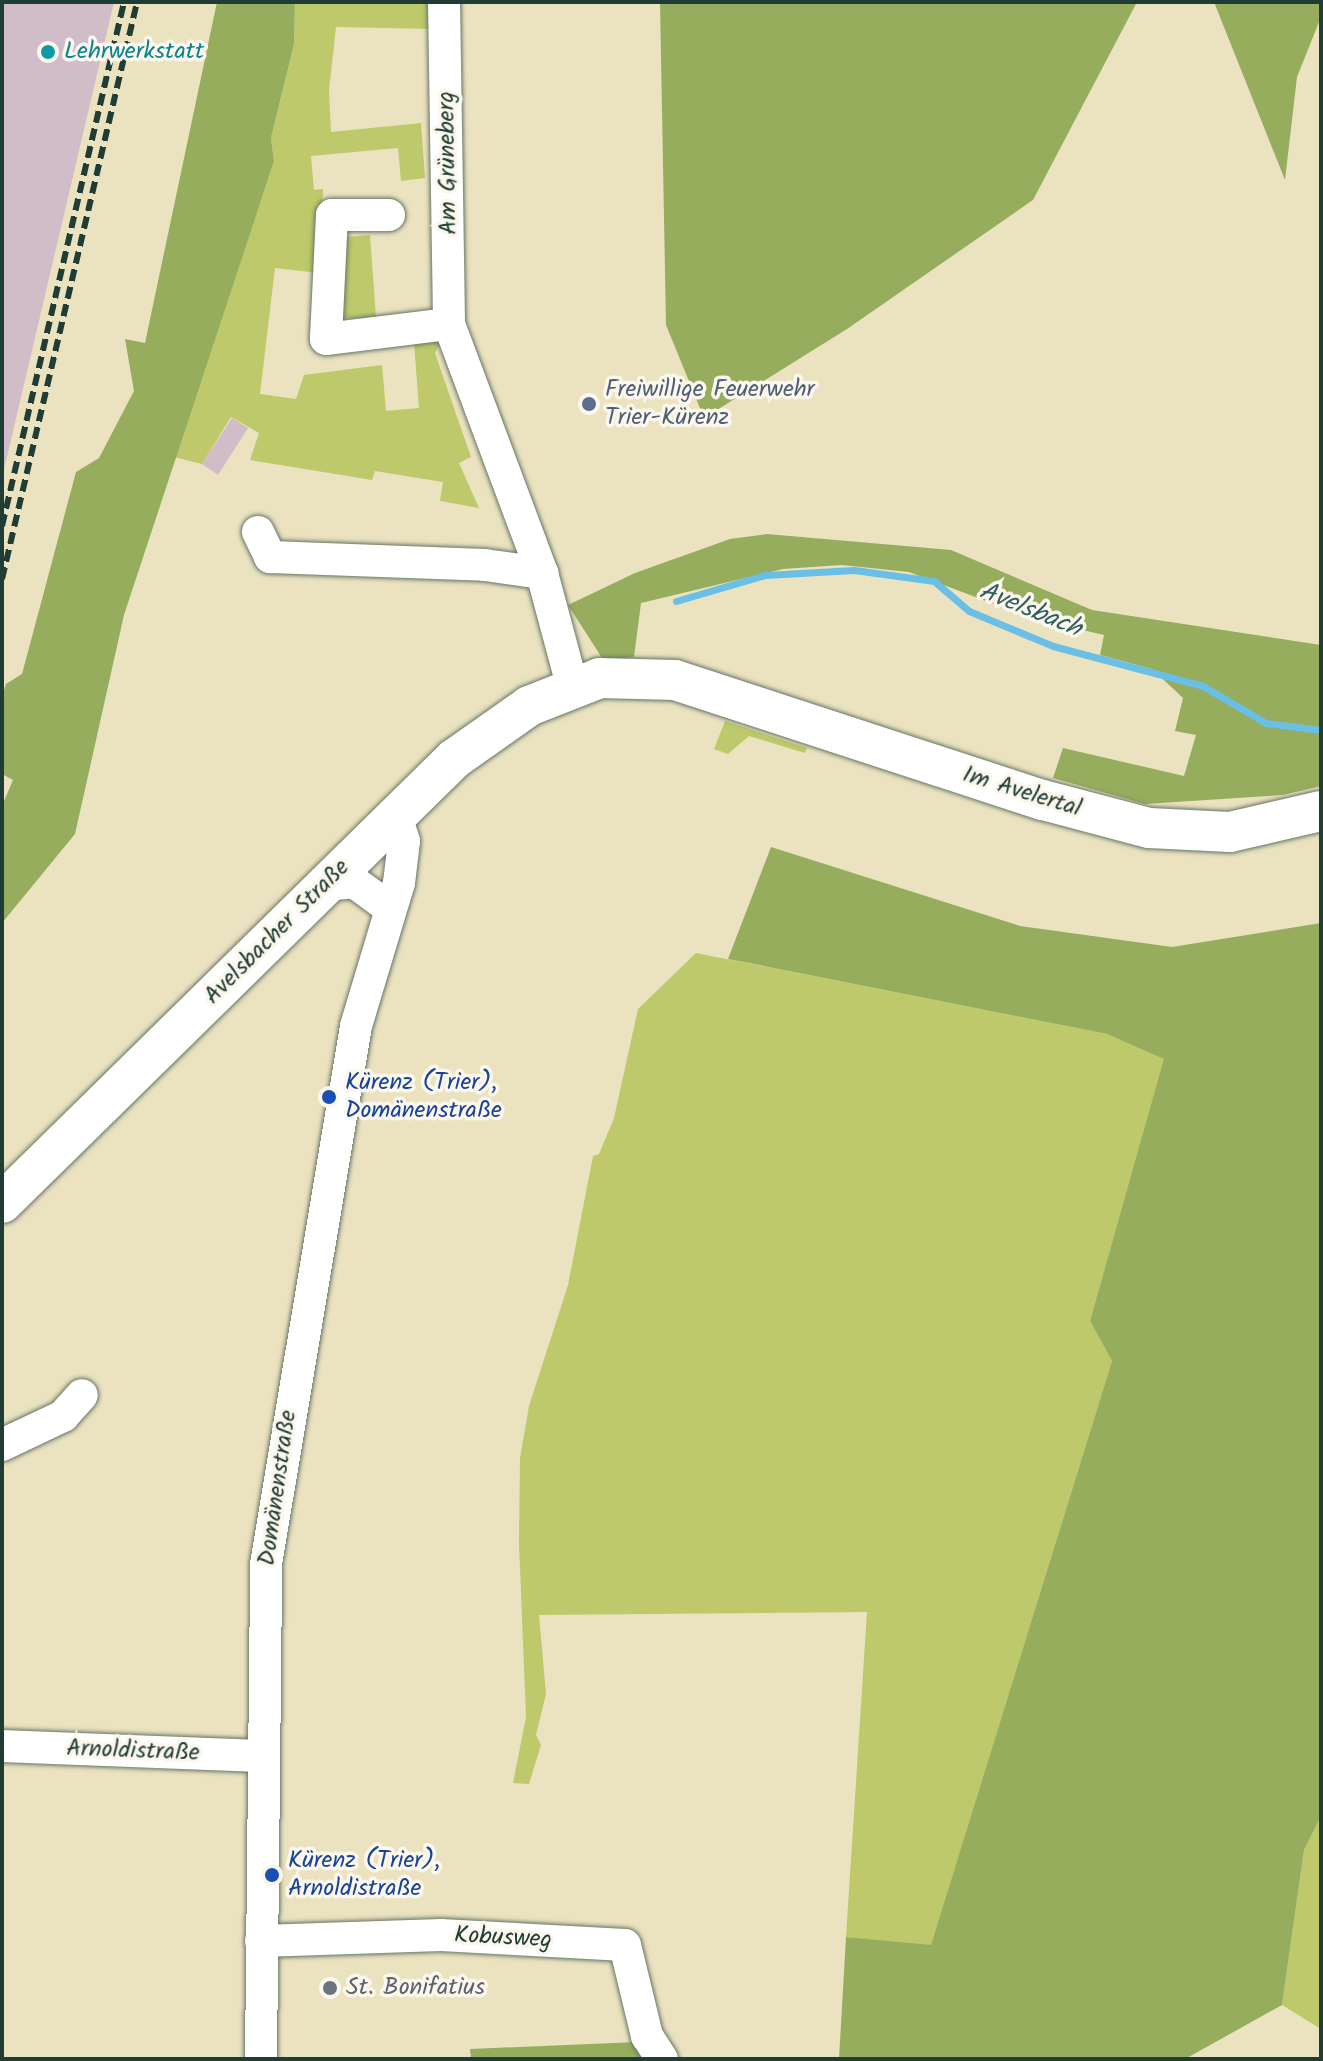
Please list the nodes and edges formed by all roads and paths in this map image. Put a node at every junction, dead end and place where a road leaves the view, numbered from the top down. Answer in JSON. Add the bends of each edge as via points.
{"nodes":[{"id":1,"x":444,"y":2,"type":"edge"},
{"id":2,"x":389,"y":215,"type":"dead end"},
{"id":3,"x":449,"y":324,"type":"junction"},
{"id":4,"x":258,"y":532,"type":"dead end"},
{"id":5,"x":542,"y":573,"type":"junction"},
{"id":6,"x":573,"y":689,"type":"junction"},
{"id":7,"x":1321,"y":811,"type":"edge"},
{"id":8,"x":396,"y":816,"type":"junction"},
{"id":9,"x":322,"y":885,"type":"junction"},
{"id":10,"x":383,"y":914,"type":"junction"},
{"id":11,"x":2,"y":1203,"type":"edge"},
{"id":12,"x":82,"y":1395,"type":"dead end"},
{"id":13,"x":2,"y":1445,"type":"edge"},
{"id":14,"x":2,"y":1746,"type":"edge"},
{"id":15,"x":264,"y":1756,"type":"junction"},
{"id":16,"x":261,"y":1941,"type":"junction"},
{"id":17,"x":261,"y":2059,"type":"edge"},
{"id":18,"x":662,"y":2059,"type":"edge"}],
"edges":[{"from":1,"to":3,"type":"street","name":"Am Grüneberg"},
{"from":2,"to":3,"type":"street","via":[[332,215],[326,339]]},
{"from":3,"to":5,"type":"street","name":"Am Grüneberg"},
{"from":4,"to":5,"type":"street","via":[[270,557],[485,565]]},
{"from":5,"to":6,"type":"street","name":"Am Grüneberg"},
{"from":6,"to":7,"type":"main road","name":"Im Avelertal","via":[[602,696],[729,701],[1149,828],[1230,832]]},
{"from":6,"to":8,"type":"main road","name":"Avelsbacher Straße","via":[[496,725]]},
{"from":8,"to":9,"type":"main road","name":"Avelsbacher Straße"},
{"from":8,"to":10,"type":"street","name":"Domänenstraße","via":[[404,841],[401,869],[395,904]]},
{"from":9,"to":10,"type":"street","via":[[354,882]]},
{"from":9,"to":11,"type":"main road","name":"Avelsbacher Straße","via":[[110,1102]]},
{"from":10,"to":15,"type":"street","name":"Domänenstraße","via":[[356,1026],[281,1455],[266,1564]]},
{"from":12,"to":13,"type":"street","via":[[63,1416]]},
{"from":14,"to":15,"type":"street","name":"Arnoldistraße"},
{"from":15,"to":16,"type":"street","name":"Domänenstraße"},
{"from":16,"to":17,"type":"street","name":"Domänenstraße"},
{"from":16,"to":18,"type":"street","name":"Kobusweg","via":[[441,1935],[625,1945],[647,2036]]}]}
